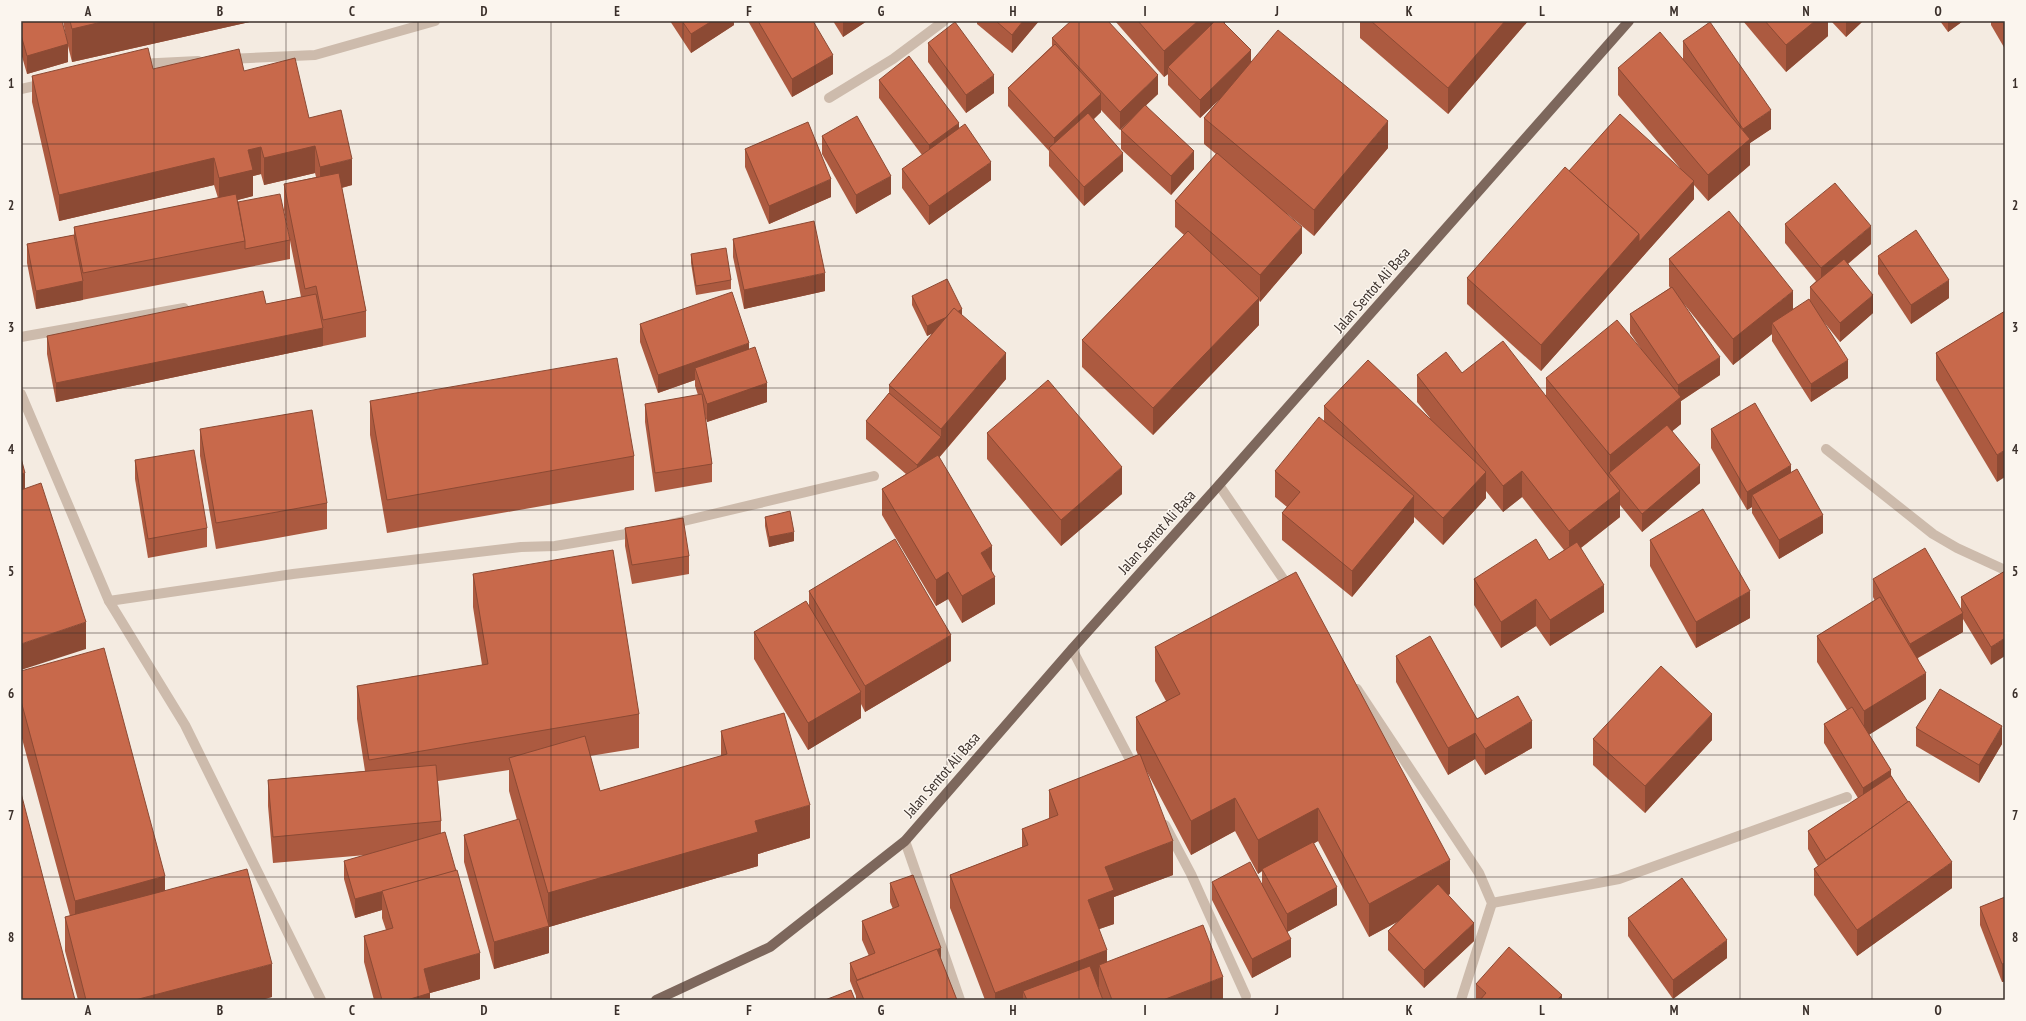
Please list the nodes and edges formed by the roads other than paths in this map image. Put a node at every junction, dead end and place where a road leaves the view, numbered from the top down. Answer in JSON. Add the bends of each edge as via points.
{"nodes":[{"id":1,"x":436,"y":21,"type":"edge"},
{"id":2,"x":944,"y":21,"type":"edge"},
{"id":3,"x":1629,"y":21,"type":"edge"},
{"id":4,"x":131,"y":64,"type":"edge"},
{"id":5,"x":57,"y":80,"type":"edge"},
{"id":6,"x":21,"y":89,"type":"edge"},
{"id":7,"x":829,"y":98,"type":"dead end"},
{"id":8,"x":192,"y":306,"type":"edge"},
{"id":9,"x":21,"y":337,"type":"edge"},
{"id":10,"x":21,"y":394,"type":"edge"},
{"id":11,"x":1826,"y":448,"type":"dead end"},
{"id":12,"x":874,"y":476,"type":"dead end"},
{"id":13,"x":1219,"y":485,"type":"junction"},
{"id":14,"x":661,"y":526,"type":"edge"},
{"id":15,"x":646,"y":530,"type":"edge"},
{"id":16,"x":2005,"y":570,"type":"edge"},
{"id":17,"x":1295,"y":597,"type":"edge"},
{"id":18,"x":109,"y":601,"type":"junction"},
{"id":19,"x":1072,"y":649,"type":"junction"},
{"id":20,"x":1353,"y":682,"type":"edge"},
{"id":21,"x":1143,"y":783,"type":"edge"},
{"id":22,"x":1847,"y":797,"type":"dead end"},
{"id":23,"x":1161,"y":818,"type":"edge"},
{"id":24,"x":905,"y":841,"type":"junction"},
{"id":25,"x":1492,"y":903,"type":"junction"},
{"id":26,"x":1246,"y":996,"type":"dead end"},
{"id":27,"x":321,"y":1000,"type":"edge"},
{"id":28,"x":656,"y":1000,"type":"edge"},
{"id":29,"x":960,"y":1000,"type":"edge"},
{"id":30,"x":1461,"y":1000,"type":"edge"}],
"edges":[{"from":1,"to":4,"type":"street","via":[[315,55]]},
{"from":2,"to":7,"type":"street","via":[[893,59]]},
{"from":3,"to":13,"type":"main road","name":"Jalan Sentot Ali Basa"},
{"from":5,"to":6,"type":"street"},
{"from":8,"to":9,"type":"street"},
{"from":10,"to":18,"type":"street"},
{"from":11,"to":16,"type":"street","via":[[1933,534]]},
{"from":12,"to":14,"type":"street"},
{"from":13,"to":17,"type":"street"},
{"from":13,"to":19,"type":"main road","name":"Jalan Sentot Ali Basa"},
{"from":15,"to":18,"type":"street","via":[[555,546],[522,547],[293,574]]},
{"from":18,"to":27,"type":"street","via":[[185,725]]},
{"from":19,"to":21,"type":"street"},
{"from":19,"to":24,"type":"main road","name":"Jalan Sentot Ali Basa"},
{"from":20,"to":25,"type":"street","via":[[1479,873]]},
{"from":22,"to":25,"type":"street","via":[[1619,879]]},
{"from":23,"to":26,"type":"street","via":[[1191,874]]},
{"from":24,"to":28,"type":"main road","name":"Jalan Sentot Ali Basa","via":[[770,947]]},
{"from":24,"to":29,"type":"street"},
{"from":25,"to":30,"type":"street"}]}
